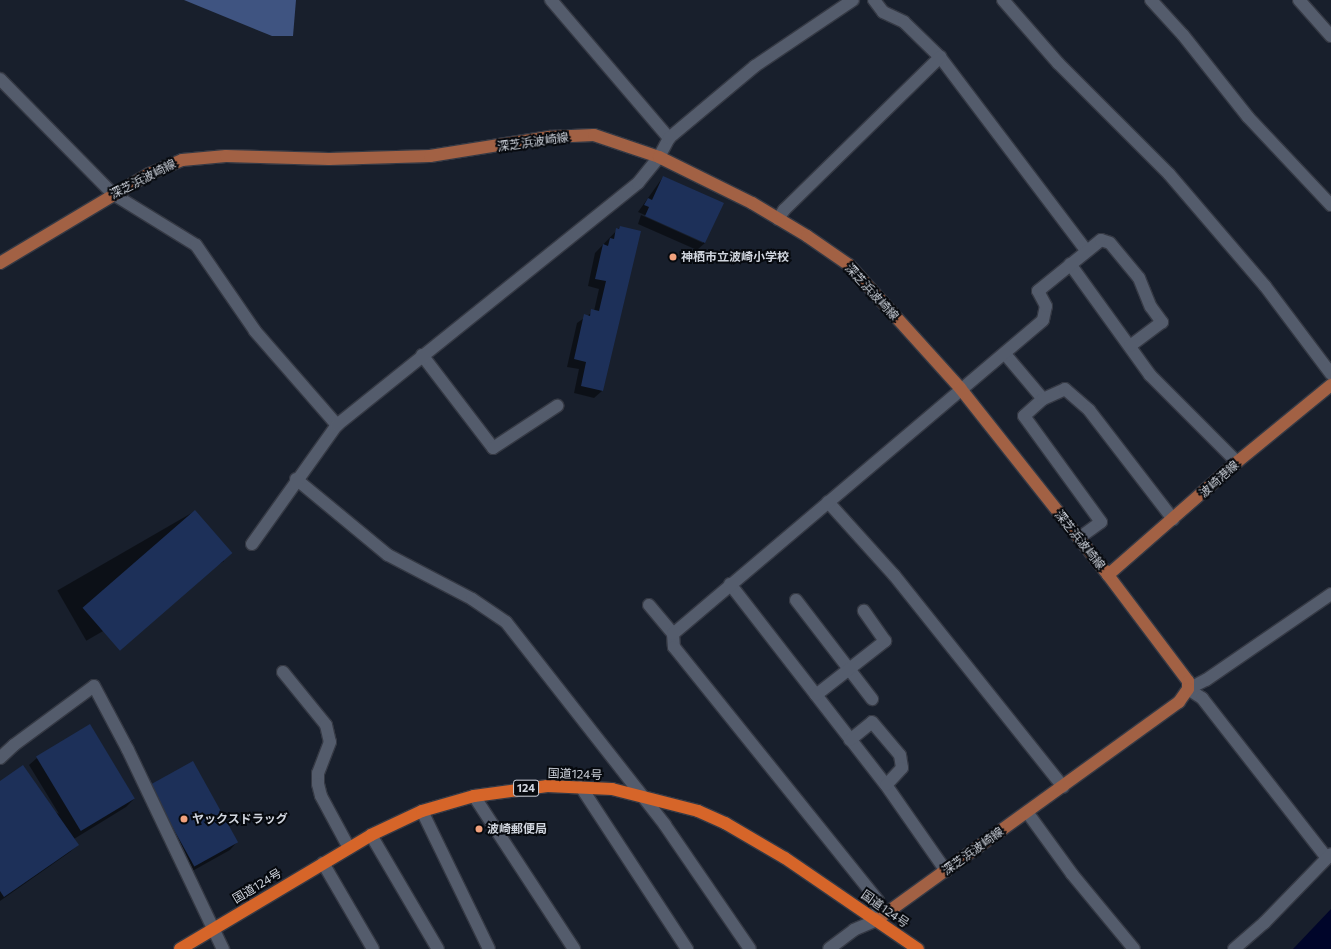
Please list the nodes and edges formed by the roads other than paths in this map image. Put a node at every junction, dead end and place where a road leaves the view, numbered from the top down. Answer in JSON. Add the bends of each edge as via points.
{"nodes":[{"id":1,"x":551,"y":0,"type":"edge"},
{"id":2,"x":853,"y":0,"type":"edge"},
{"id":3,"x":874,"y":0,"type":"edge"},
{"id":4,"x":1003,"y":0,"type":"edge"},
{"id":5,"x":1151,"y":0,"type":"edge"},
{"id":6,"x":1299,"y":0,"type":"edge"},
{"id":7,"x":1331,"y":36,"type":"edge"},
{"id":8,"x":940,"y":57,"type":"junction"},
{"id":9,"x":0,"y":79,"type":"edge"},
{"id":10,"x":669,"y":138,"type":"junction"},
{"id":11,"x":659,"y":157,"type":"junction"},
{"id":12,"x":113,"y":194,"type":"junction"},
{"id":13,"x":1331,"y":205,"type":"edge"},
{"id":14,"x":778,"y":219,"type":"junction"},
{"id":15,"x":1086,"y":250,"type":"junction"},
{"id":16,"x":0,"y":264,"type":"edge"},
{"id":17,"x":1070,"y":264,"type":"junction"},
{"id":18,"x":1130,"y":346,"type":"junction"},
{"id":19,"x":1004,"y":354,"type":"junction"},
{"id":20,"x":422,"y":355,"type":"junction"},
{"id":21,"x":1331,"y":374,"type":"edge"},
{"id":22,"x":1331,"y":385,"type":"edge"},
{"id":23,"x":960,"y":388,"type":"junction"},
{"id":24,"x":1043,"y":399,"type":"junction"},
{"id":25,"x":557,"y":406,"type":"dead end"},
{"id":26,"x":337,"y":425,"type":"junction"},
{"id":27,"x":1237,"y":462,"type":"junction"},
{"id":28,"x":296,"y":479,"type":"junction"},
{"id":29,"x":828,"y":502,"type":"junction"},
{"id":30,"x":1173,"y":519,"type":"junction"},
{"id":31,"x":1079,"y":538,"type":"junction"},
{"id":32,"x":252,"y":544,"type":"dead end"},
{"id":33,"x":1108,"y":575,"type":"junction"},
{"id":34,"x":730,"y":584,"type":"junction"},
{"id":35,"x":1331,"y":594,"type":"edge"},
{"id":36,"x":796,"y":600,"type":"dead end"},
{"id":37,"x":649,"y":605,"type":"dead end"},
{"id":38,"x":864,"y":611,"type":"dead end"},
{"id":39,"x":673,"y":634,"type":"junction"},
{"id":40,"x":849,"y":669,"type":"junction"},
{"id":41,"x":283,"y":672,"type":"dead end"},
{"id":42,"x":1188,"y":689,"type":"junction"},
{"id":43,"x":816,"y":695,"type":"junction"},
{"id":44,"x":872,"y":699,"type":"dead end"},
{"id":45,"x":850,"y":740,"type":"junction"},
{"id":46,"x":0,"y":758,"type":"edge"},
{"id":47,"x":886,"y":785,"type":"junction"},
{"id":48,"x":581,"y":787,"type":"junction"},
{"id":49,"x":1063,"y":787,"type":"junction"},
{"id":50,"x":640,"y":795,"type":"junction"},
{"id":51,"x":474,"y":796,"type":"junction"},
{"id":52,"x":422,"y":811,"type":"junction"},
{"id":53,"x":1027,"y":812,"type":"junction"},
{"id":54,"x":371,"y":835,"type":"junction"},
{"id":55,"x":349,"y":848,"type":"junction"},
{"id":56,"x":1329,"y":856,"type":"edge"},
{"id":57,"x":323,"y":863,"type":"junction"},
{"id":58,"x":946,"y":871,"type":"junction"},
{"id":59,"x":877,"y":920,"type":"junction"},
{"id":60,"x":213,"y":929,"type":"junction"},
{"id":61,"x":483,"y":947,"type":"edge"},
{"id":62,"x":180,"y":949,"type":"edge"},
{"id":63,"x":224,"y":949,"type":"edge"},
{"id":64,"x":373,"y":949,"type":"edge"},
{"id":65,"x":438,"y":949,"type":"edge"},
{"id":66,"x":574,"y":949,"type":"edge"},
{"id":67,"x":687,"y":949,"type":"edge"},
{"id":68,"x":750,"y":949,"type":"edge"},
{"id":69,"x":829,"y":949,"type":"edge"},
{"id":70,"x":918,"y":949,"type":"edge"},
{"id":71,"x":1134,"y":949,"type":"edge"},
{"id":72,"x":1234,"y":949,"type":"edge"}],
"edges":[{"from":1,"to":10,"type":"street"},
{"from":2,"to":10,"type":"street","via":[[755,66]]},
{"from":3,"to":8,"type":"street","via":[[883,12],[904,22]]},
{"from":4,"to":21,"type":"street","via":[[1058,63],[1170,174],[1265,286]]},
{"from":5,"to":13,"type":"street","via":[[1183,35],[1248,117]]},
{"from":6,"to":7,"type":"street"},
{"from":8,"to":14,"type":"street","via":[[784,210]]},
{"from":8,"to":15,"type":"street"},
{"from":9,"to":12,"type":"street"},
{"from":10,"to":11,"type":"street"},
{"from":11,"to":12,"type":"main road","name":"深芝浜波崎線","via":[[594,135],[549,137],[430,156],[329,159],[226,156],[182,160],[149,174]]},
{"from":11,"to":14,"type":"main road","name":"深芝浜波崎線"},
{"from":11,"to":20,"type":"street","via":[[638,183]]},
{"from":12,"to":16,"type":"main road","name":"深芝浜波崎線"},
{"from":12,"to":26,"type":"street","via":[[196,245],[255,331]]},
{"from":14,"to":23,"type":"main road","name":"深芝浜波崎線","via":[[849,265]]},
{"from":15,"to":17,"type":"street"},
{"from":15,"to":18,"type":"street","via":[[1101,240],[1110,243],[1139,278],[1151,307],[1162,322]]},
{"from":17,"to":18,"type":"street"},
{"from":17,"to":19,"type":"street","via":[[1038,291],[1046,306],[1043,320]]},
{"from":18,"to":27,"type":"street","via":[[1150,375]]},
{"from":19,"to":23,"type":"street"},
{"from":19,"to":24,"type":"street"},
{"from":20,"to":25,"type":"street","via":[[493,448]]},
{"from":20,"to":26,"type":"street"},
{"from":22,"to":27,"type":"main road","name":"波崎港線"},
{"from":23,"to":29,"type":"street"},
{"from":23,"to":31,"type":"main road","name":"深芝浜波崎線"},
{"from":24,"to":30,"type":"street","via":[[1065,389],[1089,410]]},
{"from":24,"to":31,"type":"street","via":[[1024,416],[1101,522]]},
{"from":26,"to":28,"type":"street"},
{"from":27,"to":30,"type":"main road","name":"波崎港線"},
{"from":28,"to":32,"type":"street"},
{"from":28,"to":50,"type":"street","via":[[388,555],[472,599],[506,622]]},
{"from":29,"to":34,"type":"street"},
{"from":29,"to":49,"type":"street","via":[[894,575]]},
{"from":30,"to":33,"type":"main road","name":"波崎港線"},
{"from":31,"to":33,"type":"main road","name":"深芝浜波崎線"},
{"from":33,"to":42,"type":"main road","name":"深芝浜波崎線","via":[[1185,674]]},
{"from":34,"to":39,"type":"street"},
{"from":34,"to":43,"type":"street"},
{"from":35,"to":42,"type":"street","via":[[1206,680]]},
{"from":36,"to":40,"type":"street"},
{"from":37,"to":39,"type":"street"},
{"from":38,"to":40,"type":"street","via":[[885,641]]},
{"from":39,"to":59,"type":"street","via":[[674,647],[878,901]]},
{"from":40,"to":43,"type":"street"},
{"from":40,"to":44,"type":"street"},
{"from":41,"to":55,"type":"street","via":[[326,725],[330,742],[318,773],[318,784],[321,796]]},
{"from":42,"to":49,"type":"main road","name":"深芝浜波崎線","via":[[1179,702]]},
{"from":42,"to":56,"type":"street","via":[[1202,698]]},
{"from":43,"to":45,"type":"street"},
{"from":45,"to":47,"type":"street"},
{"from":45,"to":47,"type":"street","via":[[872,722],[900,755],[902,768]]},
{"from":46,"to":60,"type":"street","via":[[14,744],[94,686],[203,902]]},
{"from":47,"to":58,"type":"street"},
{"from":48,"to":50,"type":"highway","name":"国道124号","number":"124"},
{"from":48,"to":51,"type":"highway","name":"国道124号","number":"124","via":[[547,786]]},
{"from":48,"to":67,"type":"street"},
{"from":49,"to":53,"type":"main road","name":"深芝浜波崎線"},
{"from":50,"to":59,"type":"highway","name":"国道124号","number":"124","via":[[698,811],[725,823],[785,858]]},
{"from":50,"to":68,"type":"street","via":[[665,825]]},
{"from":51,"to":52,"type":"highway","name":"国道124号","number":"124"},
{"from":51,"to":66,"type":"street"},
{"from":52,"to":54,"type":"highway","name":"国道124号","number":"124"},
{"from":52,"to":61,"type":"street"},
{"from":53,"to":58,"type":"main road","name":"深芝浜波崎線"},
{"from":53,"to":71,"type":"street","via":[[1072,874]]},
{"from":54,"to":55,"type":"highway","name":"国道124号","number":"124"},
{"from":54,"to":65,"type":"street"},
{"from":55,"to":57,"type":"highway","name":"国道124号","number":"124"},
{"from":56,"to":72,"type":"street","via":[[1264,923]]},
{"from":57,"to":60,"type":"highway","name":"国道124号","number":"124"},
{"from":57,"to":64,"type":"street"},
{"from":58,"to":59,"type":"main road","name":"深芝浜波崎線"},
{"from":59,"to":69,"type":"street","via":[[854,930]]},
{"from":59,"to":70,"type":"highway","name":"国道124号","number":"124"},
{"from":60,"to":62,"type":"highway","name":"国道124号","number":"124"},
{"from":60,"to":63,"type":"street"}]}
